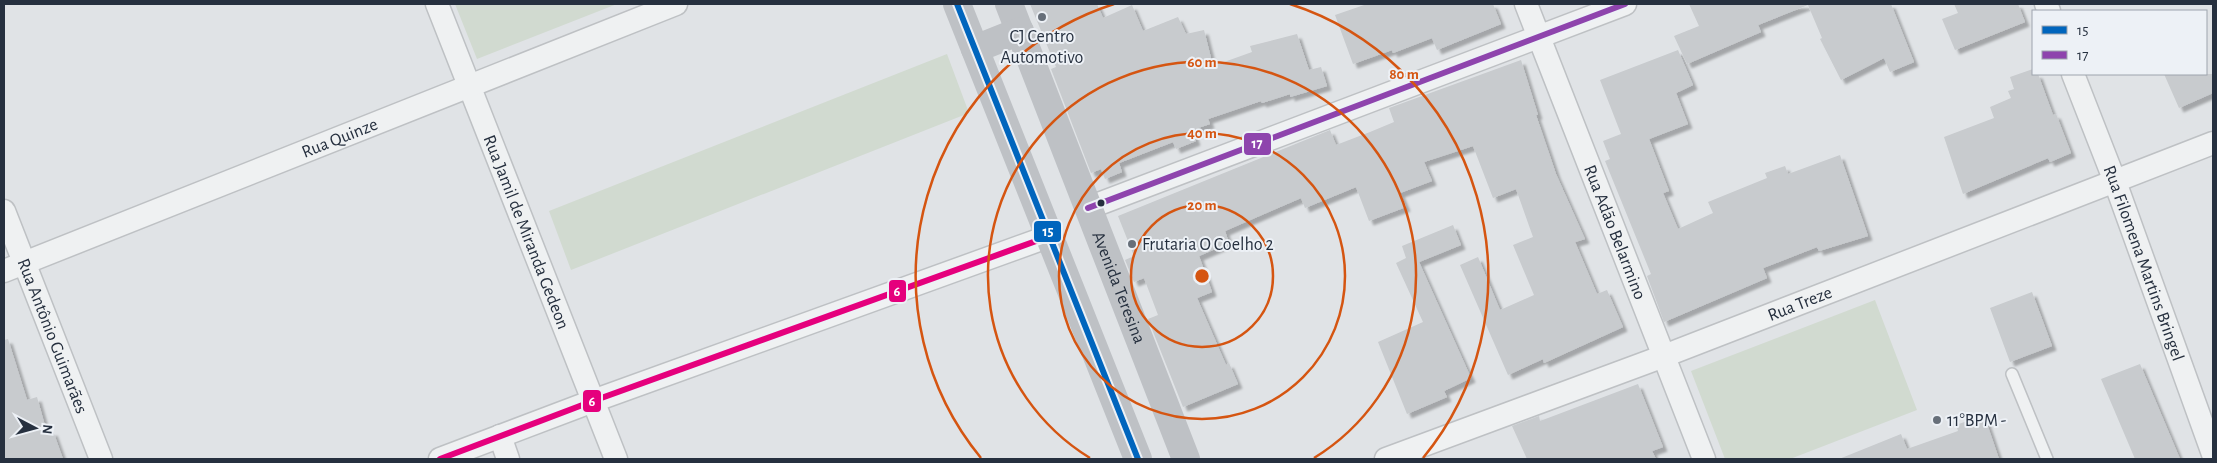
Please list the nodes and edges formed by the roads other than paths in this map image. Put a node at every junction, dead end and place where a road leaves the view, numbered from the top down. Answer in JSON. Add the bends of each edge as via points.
{"nodes":[{"id":1,"x":436,"y":4,"type":"edge"},
{"id":2,"x":676,"y":4,"type":"edge"},
{"id":3,"x":957,"y":4,"type":"edge"},
{"id":4,"x":1009,"y":4,"type":"edge"},
{"id":5,"x":1526,"y":4,"type":"edge"},
{"id":6,"x":1625,"y":4,"type":"edge"},
{"id":7,"x":1020,"y":31,"type":"junction"},
{"id":8,"x":1539,"y":36,"type":"junction"},
{"id":9,"x":975,"y":48,"type":"junction"},
{"id":10,"x":2073,"y":75,"type":"edge"},
{"id":11,"x":469,"y":85,"type":"junction"},
{"id":12,"x":2213,"y":143,"type":"edge"},
{"id":13,"x":2114,"y":180,"type":"junction"},
{"id":14,"x":1088,"y":208,"type":"junction"},
{"id":15,"x":4,"y":211,"type":"edge"},
{"id":16,"x":1050,"y":236,"type":"junction"},
{"id":17,"x":14,"y":267,"type":"edge"},
{"id":18,"x":1664,"y":356,"type":"junction"},
{"id":19,"x":2012,"y":374,"type":"dead end"},
{"id":20,"x":593,"y":401,"type":"junction"},
{"id":21,"x":500,"y":436,"type":"junction"},
{"id":22,"x":2213,"y":454,"type":"edge"},
{"id":23,"x":101,"y":459,"type":"edge"},
{"id":24,"x":440,"y":459,"type":"edge"},
{"id":25,"x":508,"y":459,"type":"edge"},
{"id":26,"x":616,"y":459,"type":"edge"},
{"id":27,"x":1138,"y":459,"type":"edge"},
{"id":28,"x":1186,"y":459,"type":"edge"},
{"id":29,"x":1386,"y":459,"type":"edge"},
{"id":30,"x":1704,"y":459,"type":"edge"},
{"id":31,"x":2047,"y":459,"type":"edge"}],
"edges":[{"from":1,"to":11,"type":"street","name":"Rua Jamil de Miranda Gedeon"},
{"from":2,"to":11,"type":"street","name":"Rua Quinze"},
{"from":3,"to":9,"type":"main road"},
{"from":4,"to":7,"type":"main road","name":"Avenida Teresina"},
{"from":5,"to":8,"type":"street","name":"Rua Adão Belarmino"},
{"from":6,"to":8,"type":"street"},
{"from":7,"to":9,"type":"main road"},
{"from":7,"to":14,"type":"main road","name":"Avenida Teresina"},
{"from":8,"to":14,"type":"street"},
{"from":8,"to":18,"type":"street","name":"Rua Adão Belarmino"},
{"from":9,"to":16,"type":"main road"},
{"from":10,"to":13,"type":"street","name":"Rua Filomena Martins Bringel"},
{"from":11,"to":17,"type":"street","name":"Rua Quinze"},
{"from":11,"to":20,"type":"street","name":"Rua Jamil de Miranda Gedeon"},
{"from":12,"to":13,"type":"street","name":"Rua Treze"},
{"from":13,"to":18,"type":"street","name":"Rua Treze"},
{"from":13,"to":22,"type":"street","name":"Rua Filomena Martins Bringel"},
{"from":14,"to":28,"type":"main road","name":"Avenida Teresina"},
{"from":15,"to":17,"type":"street","name":"Rua Antônio Guimarães"},
{"from":16,"to":20,"type":"street"},
{"from":16,"to":27,"type":"main road"},
{"from":17,"to":23,"type":"street","name":"Rua Antônio Guimarães"},
{"from":18,"to":29,"type":"street","name":"Rua Treze"},
{"from":18,"to":30,"type":"street","name":"Rua Adão Belarmino"},
{"from":19,"to":31,"type":"lane"},
{"from":20,"to":21,"type":"street"},
{"from":20,"to":26,"type":"street","name":"Rua Jamil de Miranda Gedeon"},
{"from":21,"to":24,"type":"street"},
{"from":21,"to":25,"type":"street"}]}
